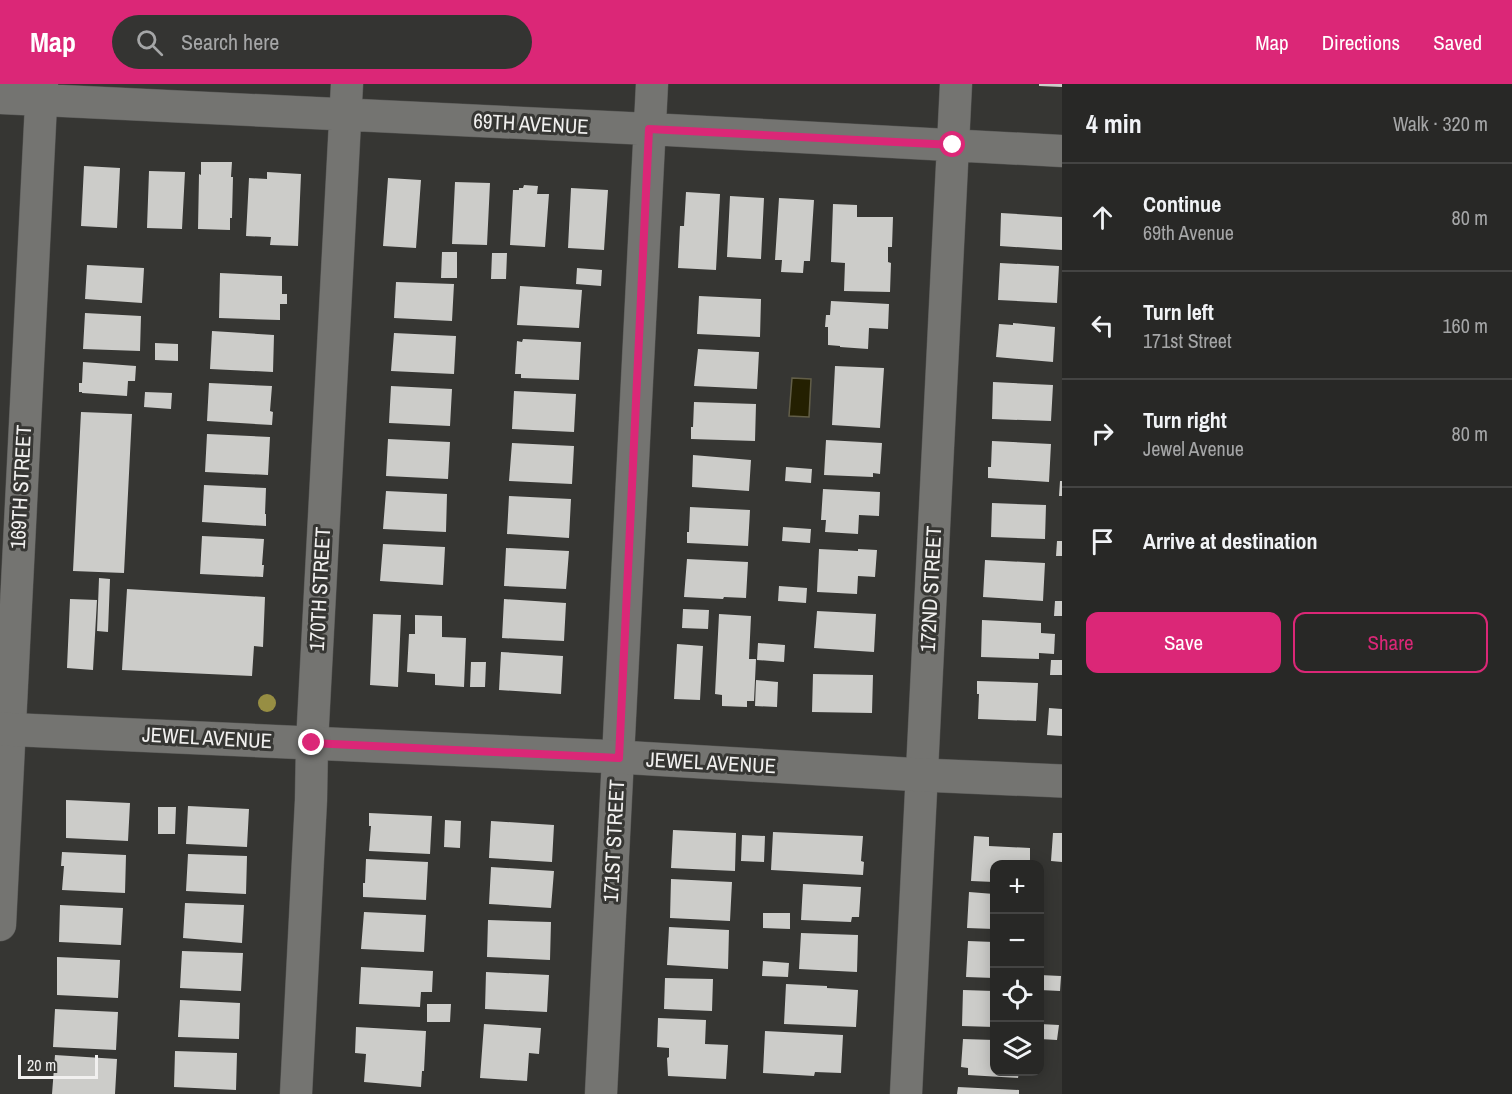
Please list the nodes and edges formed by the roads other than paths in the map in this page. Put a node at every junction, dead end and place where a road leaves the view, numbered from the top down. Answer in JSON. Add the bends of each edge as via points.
{"nodes":[{"id":1,"x":347,"y":84,"type":"edge"},
{"id":2,"x":652,"y":84,"type":"edge"},
{"id":3,"x":956,"y":84,"type":"edge"},
{"id":4,"x":42,"y":92,"type":"edge"},
{"id":5,"x":0,"y":98,"type":"edge"},
{"id":6,"x":346,"y":116,"type":"junction"},
{"id":7,"x":649,"y":129,"type":"junction"},
{"id":8,"x":953,"y":145,"type":"junction"},
{"id":9,"x":1062,"y":151,"type":"edge"},
{"id":10,"x":5,"y":729,"type":"edge"},
{"id":11,"x":312,"y":743,"type":"junction"},
{"id":12,"x":619,"y":758,"type":"junction"},
{"id":13,"x":922,"y":775,"type":"junction"},
{"id":14,"x":1062,"y":781,"type":"edge"},
{"id":15,"x":0,"y":925,"type":"edge"},
{"id":16,"x":296,"y":1094,"type":"edge"},
{"id":17,"x":601,"y":1094,"type":"edge"},
{"id":18,"x":906,"y":1094,"type":"edge"}],
"edges":[{"from":1,"to":6,"type":"street","name":"170TH STREET"},
{"from":2,"to":7,"type":"street","name":"171ST STREET"},
{"from":3,"to":8,"type":"street","name":"172ND STREET"},
{"from":4,"to":5,"type":"street","name":"69TH AVENUE"},
{"from":4,"to":6,"type":"street","name":"69TH AVENUE"},
{"from":4,"to":10,"type":"street","name":"169TH STREET"},
{"from":6,"to":7,"type":"street","name":"69TH AVENUE"},
{"from":6,"to":11,"type":"street","name":"170TH STREET"},
{"from":7,"to":8,"type":"street","name":"69TH AVENUE"},
{"from":7,"to":12,"type":"street","name":"171ST STREET"},
{"from":8,"to":9,"type":"street","name":"69TH AVENUE"},
{"from":8,"to":13,"type":"street","name":"172ND STREET"},
{"from":10,"to":11,"type":"street","name":"JEWEL AVENUE"},
{"from":10,"to":15,"type":"street","name":"169TH STREET"},
{"from":11,"to":12,"type":"street","name":"JEWEL AVENUE"},
{"from":11,"to":16,"type":"street","name":"170TH STREET"},
{"from":12,"to":13,"type":"street","name":"JEWEL AVENUE"},
{"from":12,"to":17,"type":"street","name":"171ST STREET"},
{"from":13,"to":14,"type":"street","name":"JEWEL AVENUE"},
{"from":13,"to":18,"type":"street","name":"172ND STREET"}]}
